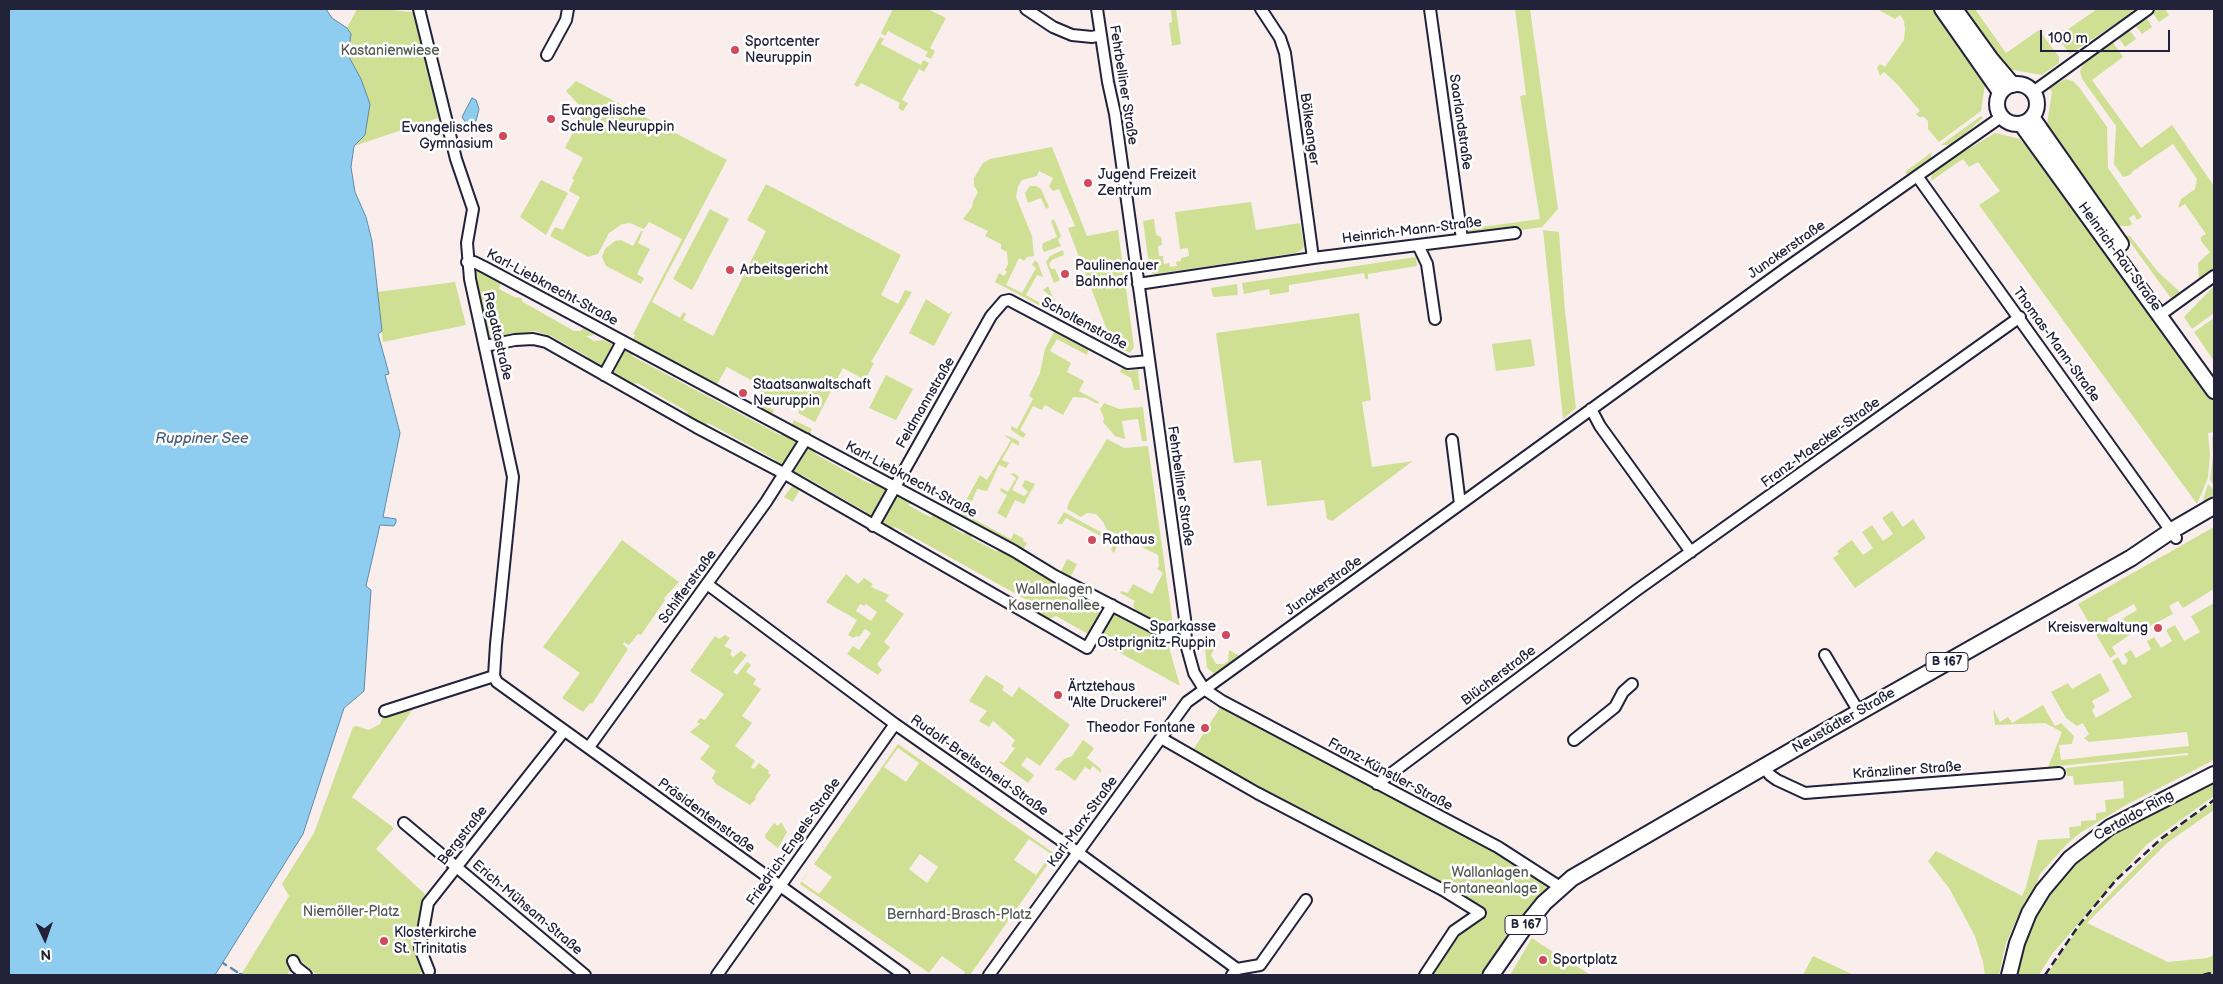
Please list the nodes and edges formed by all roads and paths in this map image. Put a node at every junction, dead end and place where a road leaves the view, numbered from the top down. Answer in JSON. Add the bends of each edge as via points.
{"nodes":[{"id":1,"x":419,"y":9,"type":"edge"},
{"id":2,"x":568,"y":9,"type":"edge"},
{"id":3,"x":1026,"y":9,"type":"edge"},
{"id":4,"x":1098,"y":9,"type":"edge"},
{"id":5,"x":1261,"y":9,"type":"edge"},
{"id":6,"x":1430,"y":9,"type":"edge"},
{"id":7,"x":1942,"y":9,"type":"edge"},
{"id":8,"x":1955,"y":9,"type":"edge"},
{"id":9,"x":2148,"y":9,"type":"edge"},
{"id":10,"x":1101,"y":35,"type":"junction"},
{"id":11,"x":548,"y":55,"type":"dead end"},
{"id":12,"x":2012,"y":85,"type":"junction"},
{"id":13,"x":2000,"y":92,"type":"junction"},
{"id":14,"x":2033,"y":92,"type":"junction"},
{"id":15,"x":2001,"y":117,"type":"junction"},
{"id":16,"x":2027,"y":120,"type":"junction"},
{"id":17,"x":1917,"y":176,"type":"junction"},
{"id":18,"x":1515,"y":233,"type":"dead end"},
{"id":19,"x":1462,"y":239,"type":"junction"},
{"id":20,"x":1418,"y":244,"type":"junction"},
{"id":21,"x":1313,"y":258,"type":"junction"},
{"id":22,"x":467,"y":262,"type":"junction"},
{"id":23,"x":2214,"y":276,"type":"edge"},
{"id":24,"x":1138,"y":284,"type":"junction"},
{"id":25,"x":1009,"y":300,"type":"joint"},
{"id":26,"x":2164,"y":313,"type":"junction"},
{"id":27,"x":2020,"y":317,"type":"junction"},
{"id":28,"x":1435,"y":319,"type":"dead end"},
{"id":29,"x":622,"y":342,"type":"junction"},
{"id":30,"x":485,"y":346,"type":"junction"},
{"id":31,"x":1149,"y":362,"type":"junction"},
{"id":32,"x":604,"y":375,"type":"junction"},
{"id":33,"x":2214,"y":378,"type":"edge"},
{"id":34,"x":2214,"y":391,"type":"edge"},
{"id":35,"x":1590,"y":409,"type":"junction"},
{"id":36,"x":806,"y":439,"type":"junction"},
{"id":37,"x":1452,"y":440,"type":"dead end"},
{"id":38,"x":785,"y":474,"type":"junction"},
{"id":39,"x":894,"y":487,"type":"junction"},
{"id":40,"x":1460,"y":504,"type":"junction"},
{"id":41,"x":2214,"y":506,"type":"edge"},
{"id":42,"x":2214,"y":516,"type":"edge"},
{"id":43,"x":873,"y":526,"type":"junction"},
{"id":44,"x":2173,"y":534,"type":"junction"},
{"id":45,"x":1691,"y":552,"type":"junction"},
{"id":46,"x":708,"y":584,"type":"junction"},
{"id":47,"x":1637,"y":590,"type":"joint"},
{"id":48,"x":1112,"y":605,"type":"junction"},
{"id":49,"x":1186,"y":644,"type":"junction"},
{"id":50,"x":1825,"y":654,"type":"dead end"},
{"id":51,"x":494,"y":676,"type":"junction"},
{"id":52,"x":1632,"y":684,"type":"dead end"},
{"id":53,"x":1204,"y":689,"type":"junction"},
{"id":54,"x":385,"y":711,"type":"dead end"},
{"id":55,"x":1859,"y":712,"type":"junction"},
{"id":56,"x":895,"y":724,"type":"junction"},
{"id":57,"x":564,"y":731,"type":"junction"},
{"id":58,"x":1161,"y":738,"type":"junction"},
{"id":59,"x":1574,"y":740,"type":"dead end"},
{"id":60,"x":589,"y":747,"type":"junction"},
{"id":61,"x":1764,"y":767,"type":"junction"},
{"id":62,"x":2059,"y":773,"type":"dead end"},
{"id":63,"x":2214,"y":774,"type":"edge"},
{"id":64,"x":1377,"y":784,"type":"junction"},
{"id":65,"x":404,"y":823,"type":"dead end"},
{"id":66,"x":1077,"y":852,"type":"junction"},
{"id":67,"x":457,"y":866,"type":"junction"},
{"id":68,"x":780,"y":886,"type":"junction"},
{"id":69,"x":1560,"y":887,"type":"junction"},
{"id":70,"x":1306,"y":900,"type":"dead end"},
{"id":71,"x":294,"y":961,"type":"dead end"},
{"id":72,"x":1235,"y":972,"type":"edge"},
{"id":73,"x":429,"y":974,"type":"edge"},
{"id":74,"x":306,"y":975,"type":"edge"},
{"id":75,"x":585,"y":975,"type":"edge"},
{"id":76,"x":717,"y":975,"type":"edge"},
{"id":77,"x":904,"y":975,"type":"edge"},
{"id":78,"x":989,"y":975,"type":"edge"},
{"id":79,"x":1425,"y":975,"type":"edge"},
{"id":80,"x":1491,"y":975,"type":"edge"},
{"id":81,"x":2009,"y":975,"type":"edge"}],
"edges":[{"from":1,"to":22,"type":"street","name":"Regattastraße","via":[[456,159],[473,209]]},
{"from":2,"to":11,"type":"street","via":[[566,20]]},
{"from":3,"to":10,"type":"street","via":[[1072,35]]},
{"from":4,"to":10,"type":"street","name":"Fehrbelliner Straße"},
{"from":5,"to":21,"type":"street","name":"Bölkeanger","via":[[1280,38],[1285,54]]},
{"from":6,"to":19,"type":"street","name":"Saarlandstraße"},
{"from":7,"to":13,"type":"main road"},
{"from":8,"to":12,"type":"main road"},
{"from":9,"to":14,"type":"street"},
{"from":10,"to":24,"type":"street","name":"Fehrbelliner Straße"},
{"from":12,"to":13,"type":"main road"},
{"from":12,"to":14,"type":"main road","via":[[2023,85]]},
{"from":13,"to":15,"type":"main road","via":[[1997,103]]},
{"from":14,"to":16,"type":"main road","via":[[2037,106]]},
{"from":15,"to":16,"type":"main road","via":[[2012,124]]},
{"from":15,"to":17,"type":"street","name":"Junckerstraße"},
{"from":16,"to":26,"type":"main road","name":"Heinrich-Rau-Straße"},
{"from":17,"to":27,"type":"street","name":"Thomas-Mann-Straße"},
{"from":17,"to":35,"type":"street","name":"Junckerstraße"},
{"from":18,"to":19,"type":"street","name":"Heinrich-Mann-Straße"},
{"from":19,"to":20,"type":"street","name":"Heinrich-Mann-Straße"},
{"from":20,"to":21,"type":"street","name":"Heinrich-Mann-Straße"},
{"from":20,"to":28,"type":"street","via":[[1427,264]]},
{"from":21,"to":24,"type":"street"},
{"from":22,"to":29,"type":"street","name":"Karl-Liebknecht-Straße","via":[[486,268]]},
{"from":22,"to":30,"type":"street","name":"Regattastraße"},
{"from":23,"to":26,"type":"street","name":"Heinrich-Rau-Straße"},
{"from":24,"to":31,"type":"street","name":"Fehrbelliner Straße"},
{"from":25,"to":31,"type":"street","name":"Scholtenstraße","via":[[1128,363]]},
{"from":25,"to":39,"type":"street","name":"Feldmannstraße","via":[[991,316]]},
{"from":26,"to":33,"type":"main road","name":"Heinrich-Rau-Straße"},
{"from":26,"to":34,"type":"main road","name":"Heinrich-Rau-Straße"},
{"from":27,"to":44,"type":"street","name":"Thomas-Mann-Straße"},
{"from":27,"to":45,"type":"street","name":"Franz-Maecker-Straße"},
{"from":29,"to":32,"type":"street","name":"Karl-Liebknecht-Straße"},
{"from":29,"to":36,"type":"street","name":"Karl-Liebknecht-Straße"},
{"from":30,"to":32,"type":"street","via":[[515,340],[546,342]]},
{"from":30,"to":51,"type":"street","name":"Regattastraße","via":[[513,477]]},
{"from":31,"to":49,"type":"street","name":"Fehrbelliner Straße"},
{"from":32,"to":38,"type":"street"},
{"from":35,"to":40,"type":"street","name":"Junckerstraße"},
{"from":35,"to":45,"type":"street"},
{"from":36,"to":38,"type":"street","name":"Schifferstraße"},
{"from":36,"to":39,"type":"street","name":"Karl-Liebknecht-Straße"},
{"from":37,"to":40,"type":"street"},
{"from":38,"to":43,"type":"street"},
{"from":38,"to":46,"type":"street","name":"Schifferstraße"},
{"from":39,"to":43,"type":"street","name":"Feldmannstraße"},
{"from":39,"to":48,"type":"street","name":"Karl-Liebknecht-Straße"},
{"from":40,"to":53,"type":"street","name":"Junckerstraße"},
{"from":41,"to":44,"type":"main road","name":"Neustädter Straße","number":"B 167"},
{"from":42,"to":44,"type":"main road","name":"Neustädter Straße","number":"B 167"},
{"from":43,"to":48,"type":"street","via":[[1087,648]]},
{"from":44,"to":55,"type":"main road","name":"Neustädter Straße","number":"B 167"},
{"from":45,"to":47,"type":"street","name":"Franz-Maecker-Straße"},
{"from":46,"to":56,"type":"street","name":"Rudolf-Breitscheid-Straße"},
{"from":46,"to":60,"type":"street","name":"Schifferstraße"},
{"from":47,"to":64,"type":"street","name":"Blücherstraße"},
{"from":48,"to":49,"type":"street","name":"Karl-Liebknecht-Straße"},
{"from":49,"to":53,"type":"street","name":"Fehrbelliner Straße","via":[[1194,673]]},
{"from":50,"to":55,"type":"street"},
{"from":51,"to":54,"type":"street"},
{"from":51,"to":57,"type":"street","name":"Präsidentenstraße","via":[[505,689]]},
{"from":52,"to":59,"type":"street","via":[[1615,707]]},
{"from":53,"to":58,"type":"street","name":"Karl-Marx-Straße","via":[[1187,702]]},
{"from":53,"to":64,"type":"street","name":"Franz-Künstler-Straße","via":[[1222,702]]},
{"from":55,"to":61,"type":"main road","name":"Neustädter Straße","number":"B 167"},
{"from":56,"to":66,"type":"street","name":"Rudolf-Breitscheid-Straße"},
{"from":56,"to":68,"type":"street","name":"Friedrich-Engels-Straße"},
{"from":57,"to":60,"type":"street","name":"Präsidentenstraße"},
{"from":57,"to":67,"type":"street","name":"Bergstraße"},
{"from":58,"to":66,"type":"street","name":"Karl-Marx-Straße"},
{"from":58,"to":79,"type":"street","via":[[1480,913],[1454,931]]},
{"from":60,"to":68,"type":"street","name":"Präsidentenstraße"},
{"from":61,"to":62,"type":"street","name":"Kränzliner Straße","via":[[1770,776],[1805,792]]},
{"from":61,"to":69,"type":"main road","name":"Neustädter Straße","number":"B 167","via":[[1604,857]]},
{"from":63,"to":81,"type":"main road","name":"Certaldo-Ring","via":[[2129,815],[2094,837],[2070,858],[2043,890],[2030,912],[2017,943]]},
{"from":64,"to":69,"type":"street","name":"Franz-Künstler-Straße","via":[[1498,847]]},
{"from":65,"to":67,"type":"street","name":"Erich-Mühsam-Straße"},
{"from":66,"to":72,"type":"street","name":"Rudolf-Breitscheid-Straße"},
{"from":66,"to":78,"type":"street","name":"Karl-Marx-Straße"},
{"from":67,"to":73,"type":"street","name":"Bergstraße","via":[[428,903],[420,948]]},
{"from":67,"to":75,"type":"street","name":"Erich-Mühsam-Straße"},
{"from":68,"to":76,"type":"street","name":"Friedrich-Engels-Straße"},
{"from":68,"to":77,"type":"street","name":"Präsidentenstraße"},
{"from":69,"to":80,"type":"main road","number":"B 167","via":[[1523,929]]},
{"from":70,"to":72,"type":"street","via":[[1260,965]]},
{"from":71,"to":74,"type":"street"}]}
